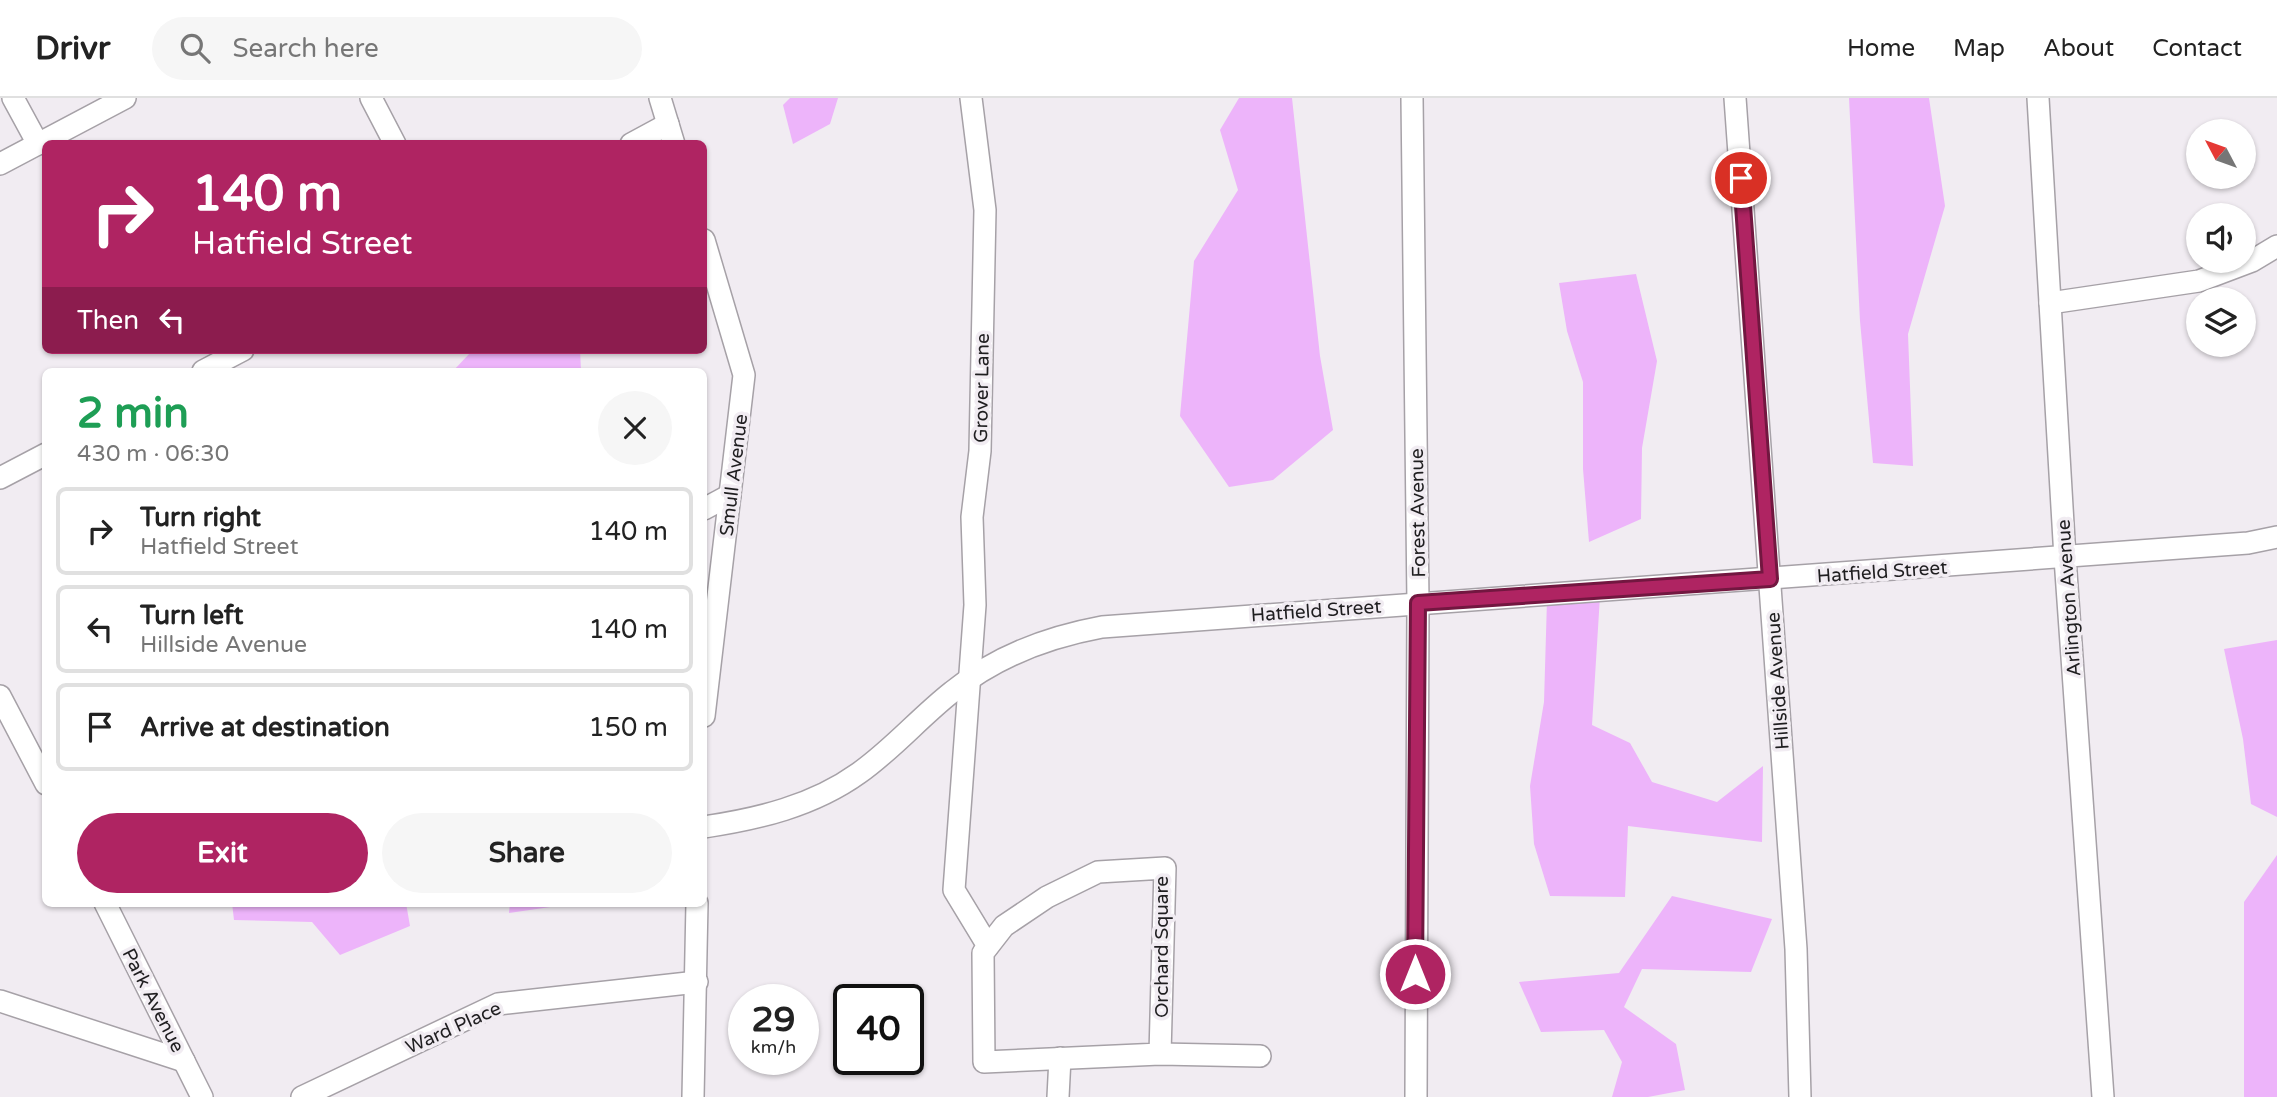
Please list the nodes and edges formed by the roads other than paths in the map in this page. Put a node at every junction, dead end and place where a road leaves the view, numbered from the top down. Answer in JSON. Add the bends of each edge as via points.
{"nodes":[{"id":1,"x":13,"y":98,"type":"edge"},
{"id":2,"x":125,"y":98,"type":"edge"},
{"id":3,"x":371,"y":98,"type":"edge"},
{"id":4,"x":660,"y":98,"type":"edge"},
{"id":5,"x":971,"y":98,"type":"edge"},
{"id":6,"x":1412,"y":98,"type":"edge"},
{"id":7,"x":1735,"y":98,"type":"edge"},
{"id":8,"x":2038,"y":98,"type":"edge"},
{"id":9,"x":671,"y":134,"type":"edge"},
{"id":10,"x":46,"y":140,"type":"edge"},
{"id":11,"x":393,"y":140,"type":"edge"},
{"id":12,"x":647,"y":140,"type":"edge"},
{"id":13,"x":42,"y":142,"type":"edge"},
{"id":14,"x":38,"y":144,"type":"junction"},
{"id":15,"x":0,"y":164,"type":"edge"},
{"id":16,"x":2277,"y":246,"type":"edge"},
{"id":17,"x":707,"y":250,"type":"edge"},
{"id":18,"x":2050,"y":303,"type":"junction"},
{"id":19,"x":235,"y":354,"type":"edge"},
{"id":20,"x":209,"y":368,"type":"edge"},
{"id":21,"x":42,"y":456,"type":"edge"},
{"id":22,"x":0,"y":478,"type":"edge"},
{"id":23,"x":730,"y":495,"type":"junction"},
{"id":24,"x":707,"y":507,"type":"edge"},
{"id":25,"x":2277,"y":537,"type":"edge"},
{"id":26,"x":2065,"y":558,"type":"junction"},
{"id":27,"x":1770,"y":579,"type":"junction"},
{"id":28,"x":1418,"y":603,"type":"junction"},
{"id":29,"x":970,"y":678,"type":"junction"},
{"id":30,"x":707,"y":690,"type":"edge"},
{"id":31,"x":0,"y":696,"type":"edge"},
{"id":32,"x":42,"y":776,"type":"edge"},
{"id":33,"x":707,"y":827,"type":"edge"},
{"id":34,"x":107,"y":907,"type":"edge"},
{"id":35,"x":697,"y":907,"type":"edge"},
{"id":36,"x":988,"y":946,"type":"junction"},
{"id":37,"x":697,"y":982,"type":"junction"},
{"id":38,"x":0,"y":1001,"type":"edge"},
{"id":39,"x":1160,"y":1054,"type":"junction"},
{"id":40,"x":1260,"y":1056,"type":"dead end"},
{"id":41,"x":1060,"y":1058,"type":"junction"},
{"id":42,"x":184,"y":1061,"type":"junction"},
{"id":43,"x":202,"y":1097,"type":"edge"},
{"id":44,"x":302,"y":1097,"type":"edge"},
{"id":45,"x":693,"y":1097,"type":"edge"},
{"id":46,"x":1058,"y":1097,"type":"edge"},
{"id":47,"x":1416,"y":1097,"type":"edge"},
{"id":48,"x":1800,"y":1097,"type":"edge"},
{"id":49,"x":2103,"y":1097,"type":"edge"}],
"edges":[{"from":1,"to":14,"type":"street"},
{"from":2,"to":10,"type":"street"},
{"from":3,"to":11,"type":"street"},
{"from":4,"to":9,"type":"street"},
{"from":5,"to":29,"type":"street","name":"Grover Lane","via":[[985,210]]},
{"from":6,"to":28,"type":"street","name":"Forest Avenue"},
{"from":7,"to":27,"type":"street","name":"Hillside Avenue"},
{"from":8,"to":18,"type":"street","name":"Arlington Avenue"},
{"from":9,"to":12,"type":"street"},
{"from":13,"to":14,"type":"street"},
{"from":14,"to":15,"type":"street"},
{"from":16,"to":18,"type":"street","via":[[2199,281]]},
{"from":17,"to":23,"type":"street","name":"Smull Avenue","via":[[744,375]]},
{"from":18,"to":26,"type":"street","name":"Arlington Avenue"},
{"from":19,"to":20,"type":"street"},
{"from":21,"to":22,"type":"street"},
{"from":23,"to":24,"type":"street"},
{"from":23,"to":30,"type":"street","name":"Smull Avenue"},
{"from":25,"to":26,"type":"street","name":"Hatfield Street"},
{"from":26,"to":27,"type":"street","name":"Hatfield Street"},
{"from":26,"to":49,"type":"street","name":"Arlington Avenue"},
{"from":27,"to":28,"type":"street","name":"Hatfield Street"},
{"from":27,"to":48,"type":"street","name":"Hillside Avenue","via":[[1796,949]]},
{"from":28,"to":29,"type":"street","name":"Hatfield Street","via":[[1102,626],[1047,640]]},
{"from":28,"to":47,"type":"street","name":"Forest Avenue"},
{"from":29,"to":33,"type":"street","name":"Hatfield Street","via":[[859,774],[800,805],[751,820]]},
{"from":29,"to":36,"type":"street","via":[[954,890]]},
{"from":31,"to":32,"type":"street"},
{"from":34,"to":42,"type":"street","name":"Park Avenue"},
{"from":35,"to":37,"type":"street"},
{"from":36,"to":39,"type":"street","name":"Orchard Square","via":[[1004,926],[1047,897],[1098,872],[1165,868]]},
{"from":36,"to":41,"type":"street","via":[[983,953],[984,1062]]},
{"from":37,"to":44,"type":"street","name":"Ward Place","via":[[499,1004]]},
{"from":37,"to":45,"type":"street"},
{"from":38,"to":42,"type":"street"},
{"from":39,"to":40,"type":"street"},
{"from":39,"to":41,"type":"street"},
{"from":41,"to":46,"type":"street"},
{"from":42,"to":43,"type":"street","name":"Park Avenue"}]}
